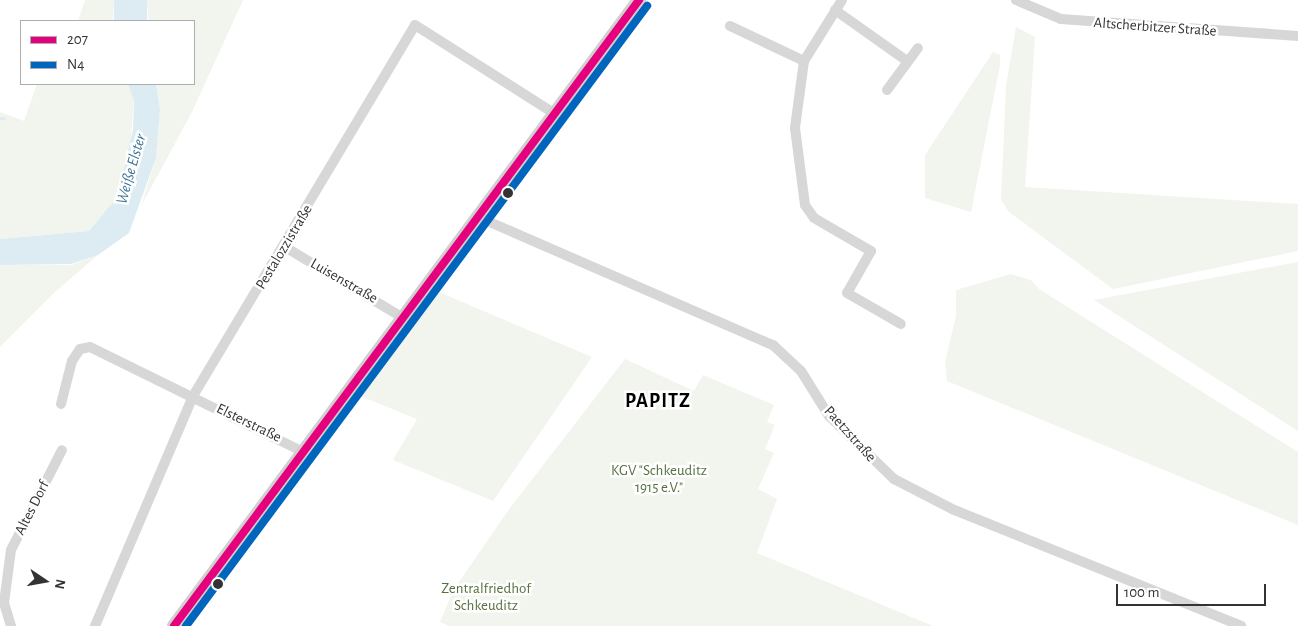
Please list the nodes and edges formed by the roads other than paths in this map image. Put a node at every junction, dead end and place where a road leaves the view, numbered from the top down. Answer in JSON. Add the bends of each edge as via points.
{"nodes":[{"id":1,"x":640,"y":0,"type":"edge"},
{"id":2,"x":842,"y":0,"type":"edge"},
{"id":3,"x":1016,"y":0,"type":"edge"},
{"id":4,"x":835,"y":10,"type":"junction"},
{"id":5,"x":730,"y":26,"type":"dead end"},
{"id":6,"x":1298,"y":36,"type":"edge"},
{"id":7,"x":918,"y":48,"type":"dead end"},
{"id":8,"x":804,"y":61,"type":"junction"},
{"id":9,"x":907,"y":61,"type":"junction"},
{"id":10,"x":887,"y":90,"type":"dead end"},
{"id":11,"x":555,"y":114,"type":"junction"},
{"id":12,"x":478,"y":217,"type":"junction"},
{"id":13,"x":285,"y":247,"type":"junction"},
{"id":14,"x":403,"y":318,"type":"junction"},
{"id":15,"x":901,"y":324,"type":"dead end"},
{"id":16,"x":193,"y":396,"type":"junction"},
{"id":17,"x":61,"y":404,"type":"dead end"},
{"id":18,"x":62,"y":450,"type":"dead end"},
{"id":19,"x":303,"y":452,"type":"junction"},
{"id":20,"x":11,"y":626,"type":"edge"},
{"id":21,"x":96,"y":626,"type":"edge"},
{"id":22,"x":174,"y":626,"type":"edge"},
{"id":23,"x":1241,"y":626,"type":"edge"}],
"edges":[{"from":1,"to":11,"type":"street"},
{"from":2,"to":4,"type":"street"},
{"from":3,"to":6,"type":"street","name":"Altscherbitzer Straße","via":[[1061,19]]},
{"from":4,"to":8,"type":"street"},
{"from":4,"to":9,"type":"street"},
{"from":5,"to":8,"type":"street"},
{"from":7,"to":9,"type":"street"},
{"from":8,"to":15,"type":"street","via":[[795,128],[805,205],[814,218],[871,251],[847,293]]},
{"from":9,"to":10,"type":"street"},
{"from":11,"to":12,"type":"street"},
{"from":11,"to":13,"type":"street","name":"Pestalozzistraße","via":[[414,25]]},
{"from":12,"to":14,"type":"street"},
{"from":12,"to":23,"type":"street","name":"Paetzstraße","via":[[773,345],[801,371],[830,416],[894,479],[952,509]]},
{"from":13,"to":14,"type":"street","name":"Luisenstraße"},
{"from":13,"to":16,"type":"street","name":"Pestalozzistraße"},
{"from":14,"to":19,"type":"street"},
{"from":16,"to":17,"type":"street","via":[[90,347],[80,349],[72,361]]},
{"from":16,"to":19,"type":"street","name":"Elsterstraße"},
{"from":16,"to":21,"type":"street","name":"Pestalozzistraße"},
{"from":18,"to":20,"type":"street","name":"Altes Dorf","via":[[11,550],[4,603]]},
{"from":19,"to":22,"type":"street"}]}
